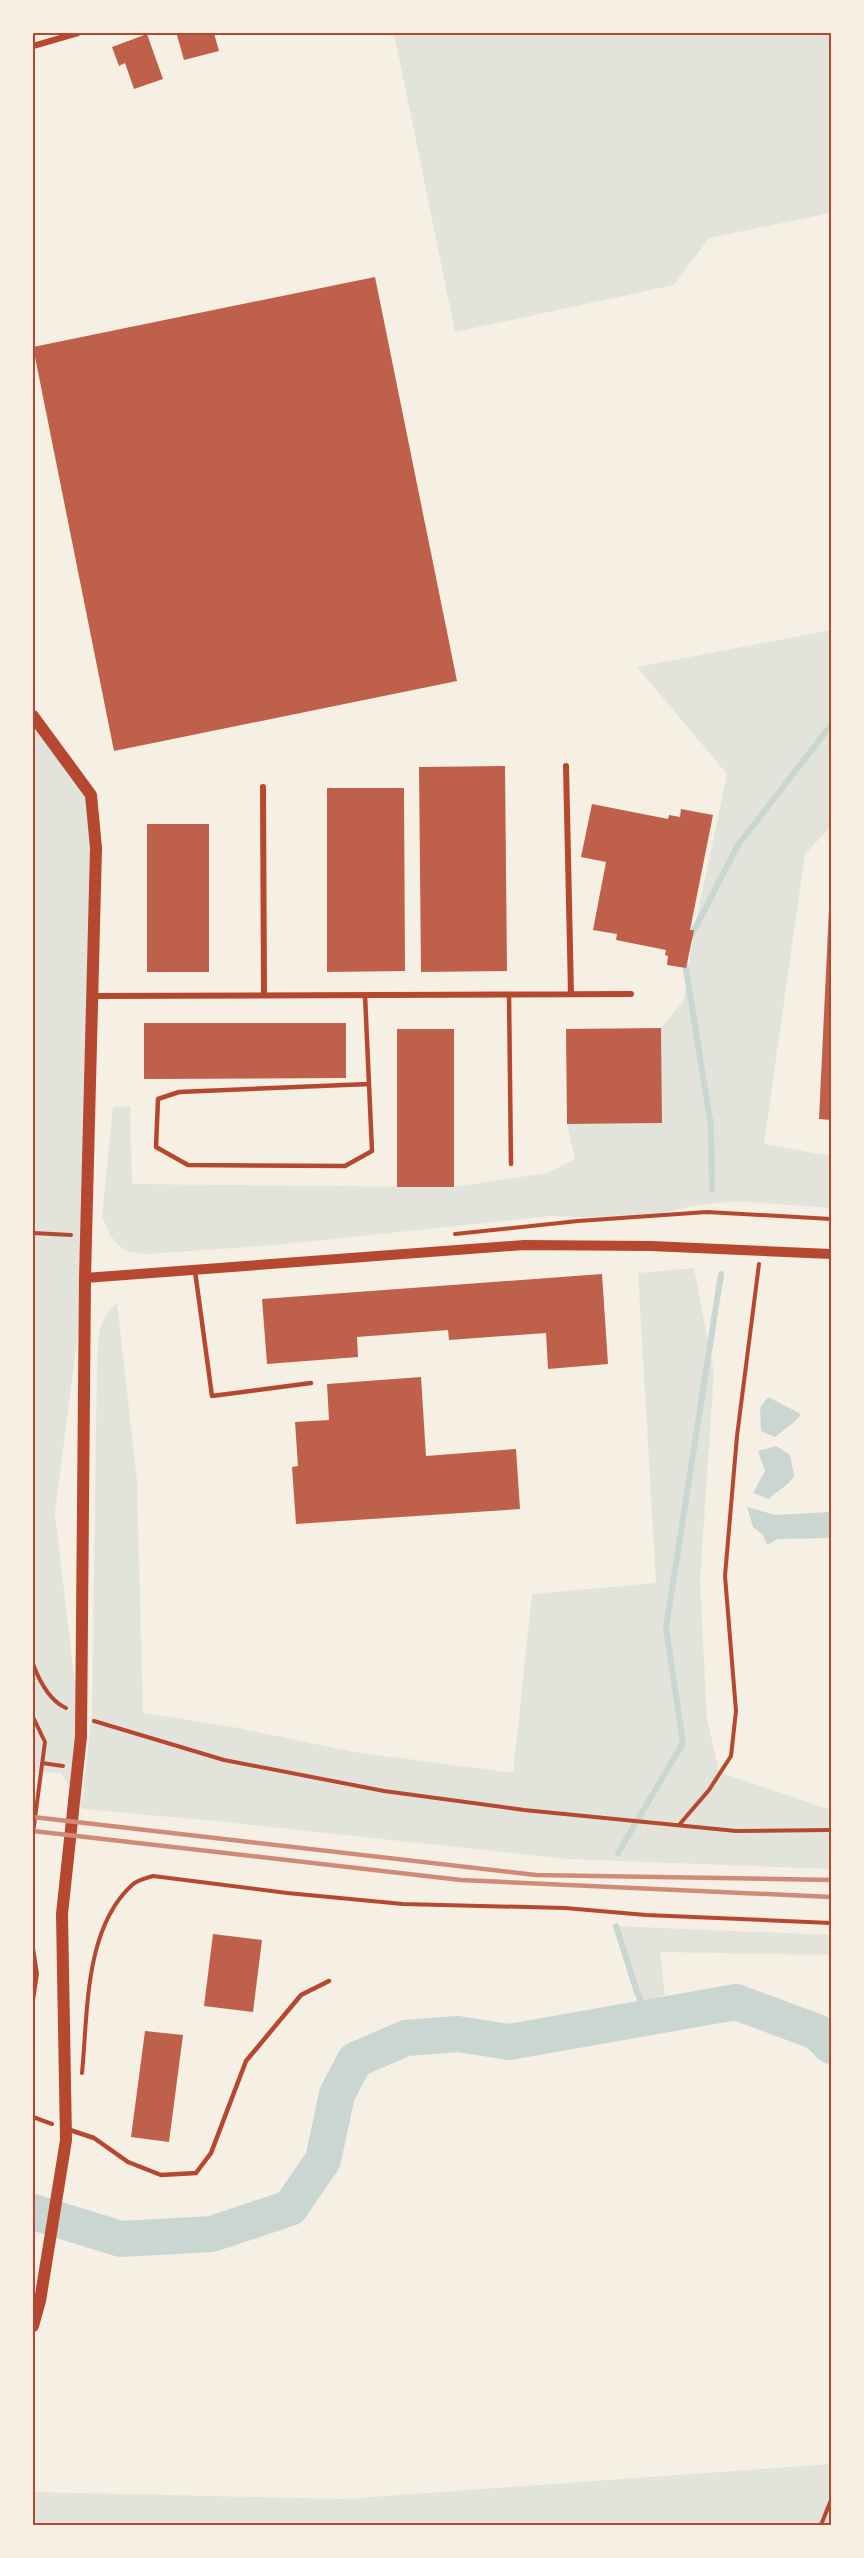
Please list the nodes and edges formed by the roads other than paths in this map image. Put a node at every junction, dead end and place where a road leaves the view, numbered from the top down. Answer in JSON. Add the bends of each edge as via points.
{"nodes":[{"id":1,"x":78,"y":33,"type":"edge"},
{"id":2,"x":33,"y":46,"type":"edge"},
{"id":3,"x":33,"y":716,"type":"edge"},
{"id":4,"x":566,"y":766,"type":"dead end"},
{"id":5,"x":263,"y":788,"type":"dead end"},
{"id":6,"x":508,"y":994,"type":"junction"},
{"id":7,"x":571,"y":994,"type":"junction"},
{"id":8,"x":631,"y":994,"type":"dead end"},
{"id":9,"x":264,"y":995,"type":"junction"},
{"id":10,"x":365,"y":995,"type":"junction"},
{"id":11,"x":93,"y":996,"type":"junction"},
{"id":12,"x":369,"y":1084,"type":"junction"},
{"id":13,"x":511,"y":1164,"type":"dead end"},
{"id":14,"x":831,"y":1254,"type":"edge"},
{"id":15,"x":195,"y":1268,"type":"junction"},
{"id":16,"x":85,"y":1278,"type":"junction"},
{"id":17,"x":311,"y":1383,"type":"dead end"},
{"id":18,"x":329,"y":1981,"type":"dead end"},
{"id":19,"x":65,"y":2128,"type":"junction"},
{"id":20,"x":33,"y":2326,"type":"edge"}],
"edges":[{"from":1,"to":2,"type":"street"},
{"from":3,"to":11,"type":"main road","via":[[91,795],[96,849]]},
{"from":4,"to":7,"type":"street"},
{"from":5,"to":9,"type":"street"},
{"from":6,"to":7,"type":"street"},
{"from":6,"to":10,"type":"street"},
{"from":6,"to":13,"type":"lane"},
{"from":7,"to":8,"type":"street"},
{"from":9,"to":10,"type":"street"},
{"from":9,"to":11,"type":"street"},
{"from":10,"to":12,"type":"lane"},
{"from":11,"to":16,"type":"main road"},
{"from":12,"to":12,"type":"lane","via":[[372,1151],[345,1166],[188,1165],[156,1147],[158,1099],[179,1092]]},
{"from":14,"to":15,"type":"street","via":[[524,1245]]},
{"from":15,"to":16,"type":"street"},
{"from":15,"to":17,"type":"lane","via":[[212,1396]]},
{"from":16,"to":19,"type":"main road","via":[[81,1736],[62,1914]]},
{"from":18,"to":19,"type":"lane","via":[[301,1995],[246,2061],[211,2153],[195,2173],[161,2175],[128,2162],[94,2138]]},
{"from":19,"to":20,"type":"main road"}]}
